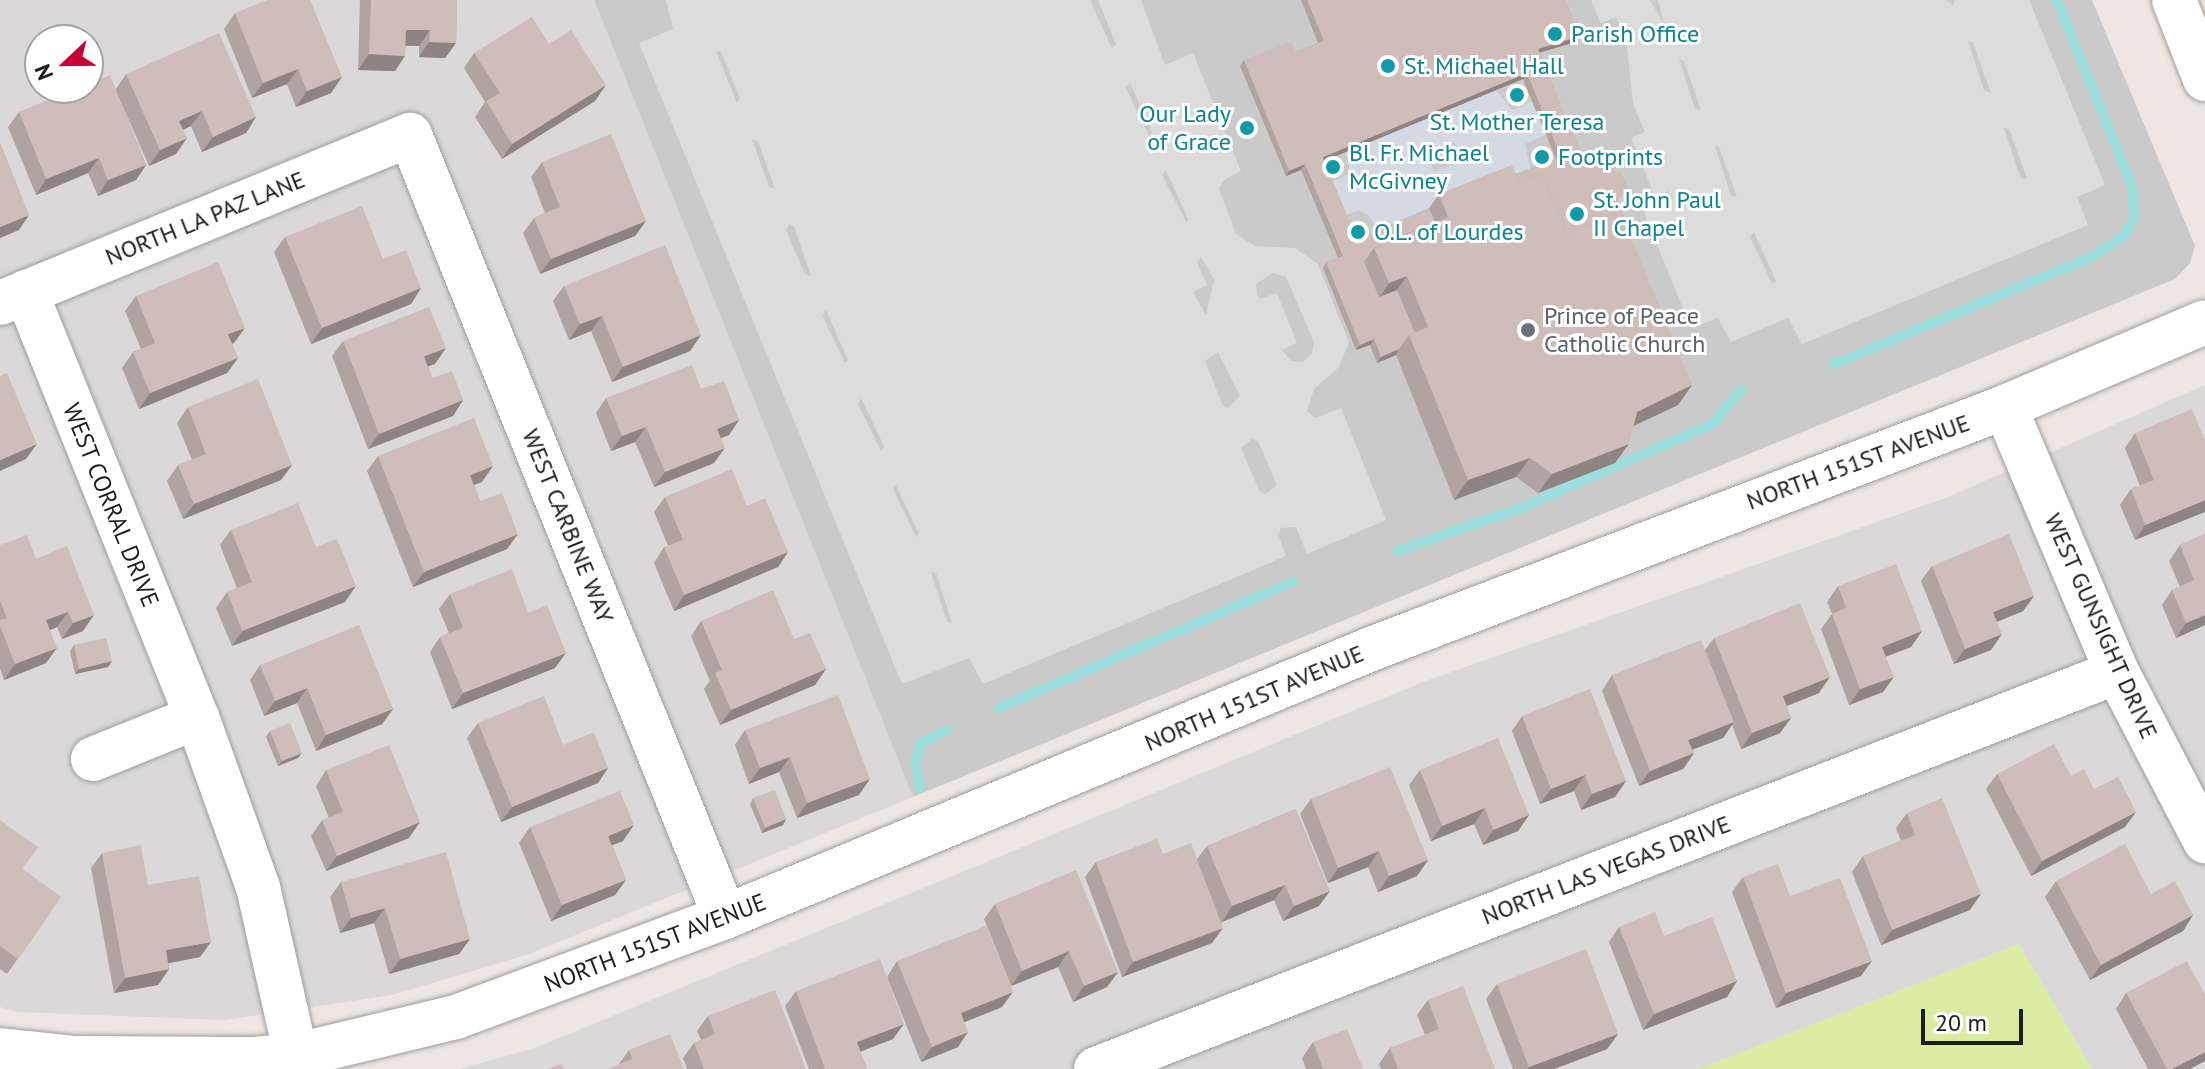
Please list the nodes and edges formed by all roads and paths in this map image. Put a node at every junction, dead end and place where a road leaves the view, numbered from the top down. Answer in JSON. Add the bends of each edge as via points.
{"nodes":[{"id":1,"x":2174,"y":0,"type":"edge"},
{"id":2,"x":2205,"y":79,"type":"edge"},
{"id":3,"x":410,"y":135,"type":"joint"},
{"id":4,"x":13,"y":298,"type":"edge"},
{"id":5,"x":2205,"y":322,"type":"edge"},
{"id":6,"x":2005,"y":407,"type":"junction"},
{"id":7,"x":2117,"y":672,"type":"junction"},
{"id":8,"x":197,"y":717,"type":"junction"},
{"id":9,"x":93,"y":759,"type":"dead end"},
{"id":10,"x":2205,"y":841,"type":"edge"},
{"id":11,"x":725,"y":917,"type":"junction"},
{"id":12,"x":0,"y":1050,"type":"edge"},
{"id":13,"x":298,"y":1062,"type":"edge"},
{"id":14,"x":1096,"y":1069,"type":"edge"}],
"edges":[{"from":1,"to":2,"type":"street"},
{"from":3,"to":4,"type":"street","name":"NORTH LA PAZ LANE"},
{"from":3,"to":11,"type":"street","name":"WEST CARBINE WAY"},
{"from":4,"to":8,"type":"street","name":"WEST CORRAL DRIVE"},
{"from":5,"to":6,"type":"street","name":"NORTH 151ST AVENUE"},
{"from":6,"to":7,"type":"street","name":"WEST GUNSIGHT DRIVE"},
{"from":6,"to":11,"type":"street","name":"NORTH 151ST AVENUE","via":[[1371,649]]},
{"from":7,"to":10,"type":"street","name":"WEST GUNSIGHT DRIVE"},
{"from":7,"to":14,"type":"street","name":"NORTH LAS VEGAS DRIVE"},
{"from":8,"to":9,"type":"street"},
{"from":8,"to":13,"type":"street","name":"WEST CORRAL DRIVE","via":[[258,887]]},
{"from":11,"to":13,"type":"street","name":"NORTH 151ST AVENUE","via":[[456,1017]]},
{"from":12,"to":13,"type":"street","name":"NORTH 151ST AVENUE","via":[[172,1061]]}]}
